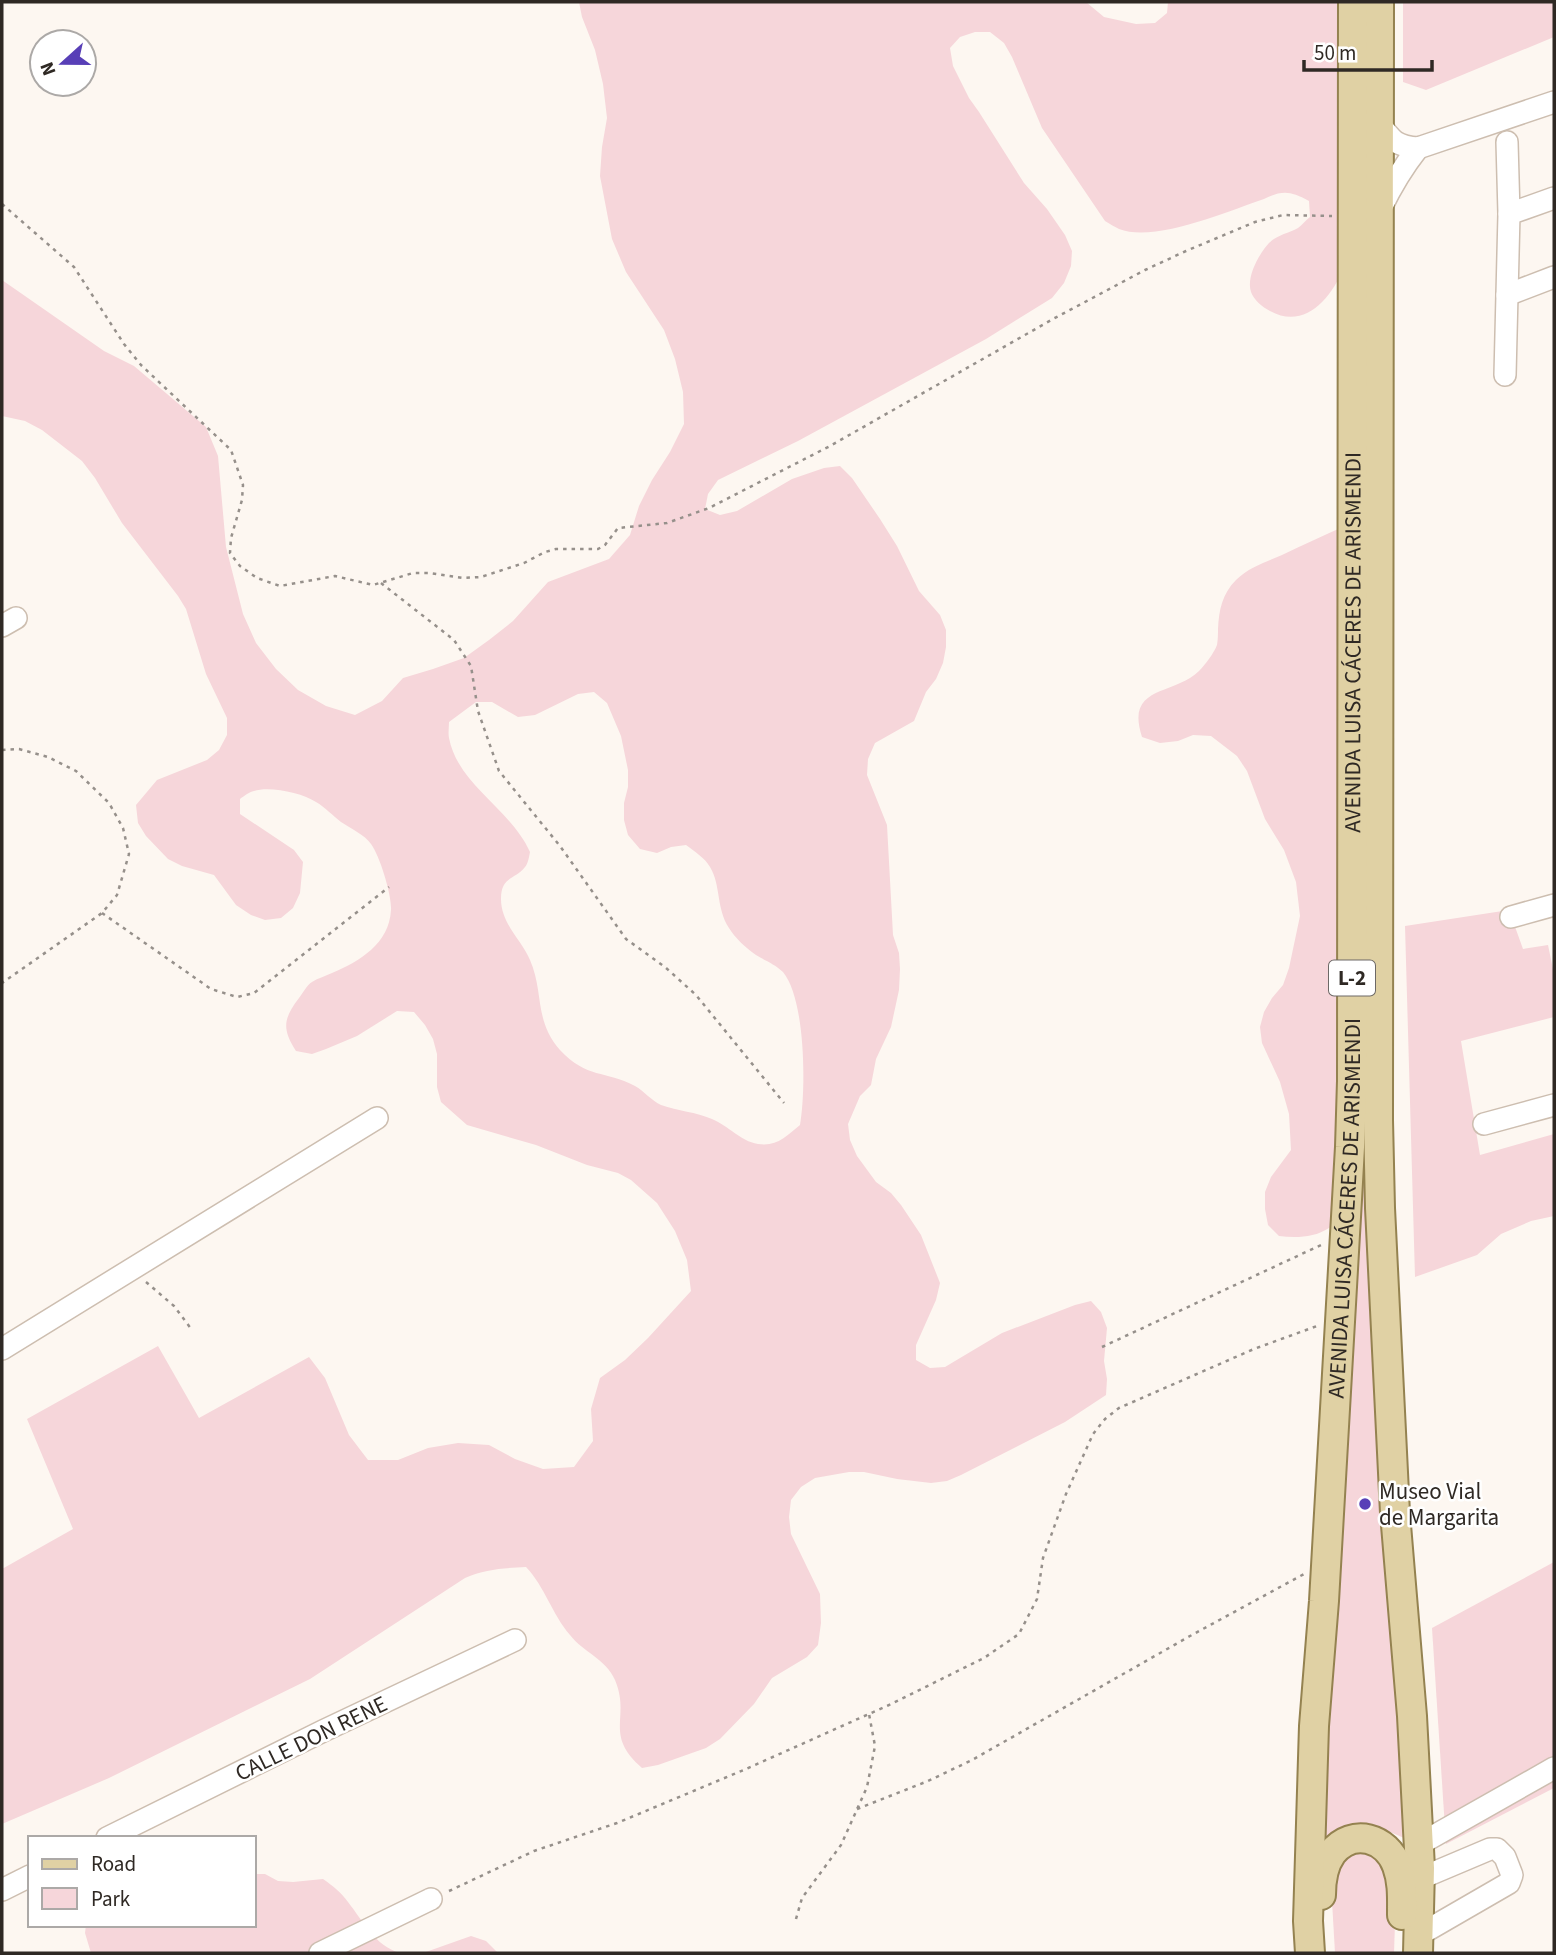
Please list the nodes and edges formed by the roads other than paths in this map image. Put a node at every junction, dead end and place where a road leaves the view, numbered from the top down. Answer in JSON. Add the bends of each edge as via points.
{"nodes":[{"id":1,"x":1353,"y":2,"type":"edge"},
{"id":2,"x":1379,"y":2,"type":"edge"},
{"id":3,"x":1554,"y":102,"type":"edge"},
{"id":4,"x":1379,"y":123,"type":"junction"},
{"id":5,"x":1507,"y":142,"type":"dead end"},
{"id":6,"x":1418,"y":148,"type":"junction"},
{"id":7,"x":1554,"y":198,"type":"edge"},
{"id":8,"x":1366,"y":214,"type":"junction"},
{"id":9,"x":1509,"y":214,"type":"junction"},
{"id":10,"x":1554,"y":277,"type":"edge"},
{"id":11,"x":1507,"y":295,"type":"junction"},
{"id":12,"x":1506,"y":375,"type":"dead end"},
{"id":13,"x":1554,"y":905,"type":"edge"},
{"id":14,"x":1511,"y":917,"type":"dead end"},
{"id":15,"x":1554,"y":1105,"type":"edge"},
{"id":16,"x":377,"y":1118,"type":"dead end"},
{"id":17,"x":1484,"y":1124,"type":"dead end"},
{"id":18,"x":2,"y":1349,"type":"edge"},
{"id":19,"x":515,"y":1640,"type":"dead end"},
{"id":20,"x":1554,"y":1768,"type":"edge"},
{"id":21,"x":111,"y":1836,"type":"edge"},
{"id":22,"x":1418,"y":1845,"type":"junction"},
{"id":23,"x":28,"y":1877,"type":"edge"},
{"id":24,"x":1419,"y":1879,"type":"junction"},
{"id":25,"x":2,"y":1890,"type":"edge"},
{"id":26,"x":431,"y":1899,"type":"road end"},
{"id":27,"x":1413,"y":1947,"type":"edge"},
{"id":28,"x":320,"y":1953,"type":"edge"},
{"id":29,"x":1310,"y":1953,"type":"edge"},
{"id":30,"x":1320,"y":1953,"type":"edge"}],
"edges":[{"from":1,"to":8,"type":"main road","name":"AVENIDA LUISA CÁCERES DE ARISMENDI","number":"L-2"},
{"from":2,"to":4,"type":"main road","name":"AVENIDA LUISA CÁCERES DE ARISMENDI","number":"L-2"},
{"from":3,"to":6,"type":"street"},
{"from":4,"to":6,"type":"street","via":[[1402,147]]},
{"from":4,"to":8,"type":"main road","name":"AVENIDA LUISA CÁCERES DE ARISMENDI","number":"L-2"},
{"from":5,"to":9,"type":"street"},
{"from":6,"to":8,"type":"street"},
{"from":7,"to":9,"type":"street"},
{"from":8,"to":22,"type":"main road","name":"AVENIDA LUISA CÁCERES DE ARISMENDI","number":"L-2","via":[[1380,1208]]},
{"from":8,"to":29,"type":"main road","name":"AVENIDA LUISA CÁCERES DE ARISMENDI","number":"L-2","via":[[1352,1081],[1314,1726]]},
{"from":9,"to":11,"type":"street"},
{"from":10,"to":11,"type":"street"},
{"from":11,"to":12,"type":"street"},
{"from":13,"to":14,"type":"street"},
{"from":15,"to":17,"type":"street"},
{"from":16,"to":18,"type":"street"},
{"from":19,"to":21,"type":"street","name":"CALLE DON RENE"},
{"from":20,"to":22,"type":"street"},
{"from":22,"to":24,"type":"main road","name":"AVENIDA LUISA CÁCERES DE ARISMENDI","number":"L-2"},
{"from":23,"to":25,"type":"street"},
{"from":24,"to":27,"type":"main road","name":"AVENIDA LUISA CÁCERES DE ARISMENDI","number":"L-2"},
{"from":24,"to":27,"type":"street","via":[[1490,1849],[1505,1857],[1512,1875],[1509,1883]]},
{"from":26,"to":28,"type":"street"},
{"from":27,"to":30,"type":"main road","via":[[1397,1866],[1377,1841],[1365,1838],[1340,1845],[1325,1867]]}]}
